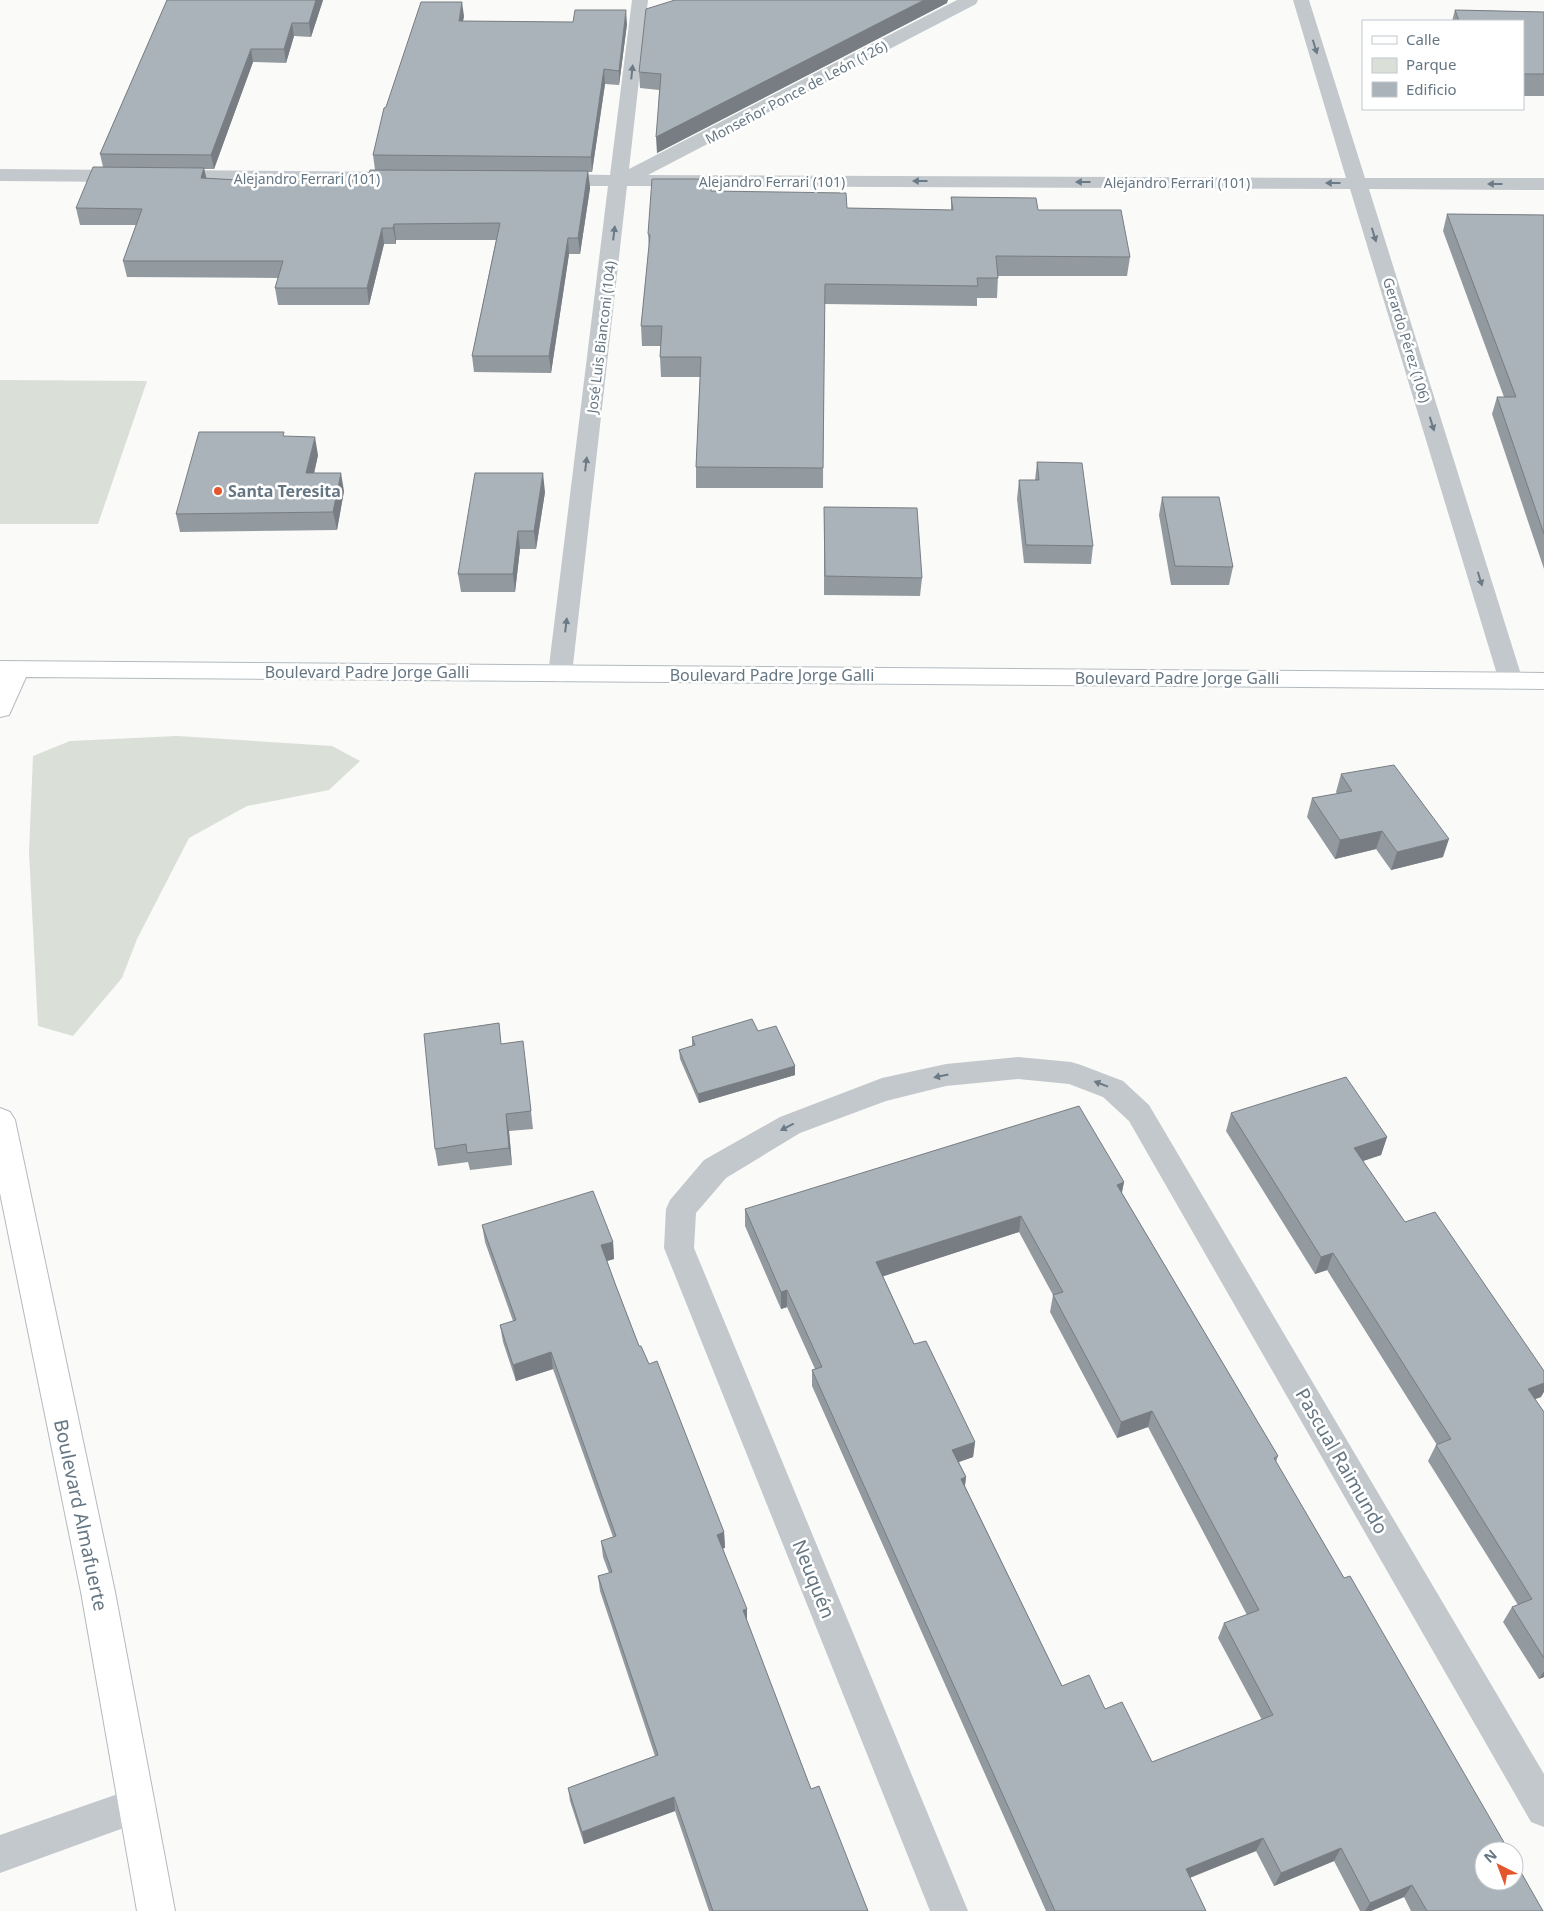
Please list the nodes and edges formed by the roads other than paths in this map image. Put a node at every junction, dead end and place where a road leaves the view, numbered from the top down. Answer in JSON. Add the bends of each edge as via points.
{"nodes":[{"id":1,"x":640,"y":0,"type":"edge"},
{"id":2,"x":970,"y":0,"type":"edge"},
{"id":3,"x":1301,"y":0,"type":"edge"},
{"id":4,"x":0,"y":175,"type":"edge"},
{"id":5,"x":423,"y":179,"type":"edge"},
{"id":6,"x":532,"y":180,"type":"edge"},
{"id":7,"x":620,"y":180,"type":"junction"},
{"id":8,"x":1358,"y":183,"type":"junction"},
{"id":9,"x":1544,"y":184,"type":"edge"},
{"id":10,"x":8,"y":669,"type":"edge"},
{"id":11,"x":560,"y":674,"type":"junction"},
{"id":12,"x":1511,"y":681,"type":"junction"},
{"id":13,"x":1544,"y":681,"type":"edge"},
{"id":14,"x":0,"y":709,"type":"edge"},
{"id":15,"x":0,"y":1120,"type":"edge"},
{"id":16,"x":679,"y":1248,"type":"joint"},
{"id":17,"x":138,"y":1805,"type":"junction"},
{"id":18,"x":1544,"y":1809,"type":"edge"},
{"id":19,"x":0,"y":1854,"type":"edge"},
{"id":20,"x":156,"y":1911,"type":"edge"},
{"id":21,"x":949,"y":1911,"type":"edge"}],
"edges":[{"from":7,"to":1,"type":"street","name":"José Luis Bianconi (104)","one_way":true},
{"from":2,"to":7,"type":"street","name":"Monseñor Ponce de León (126)","via":[[673,156]]},
{"from":3,"to":8,"type":"street","name":"Gerardo Pérez (106)","one_way":true},
{"from":4,"to":5,"type":"street","name":"Alejandro Ferrari (101)"},
{"from":6,"to":7,"type":"street","name":"Alejandro Ferrari (101)"},
{"from":8,"to":7,"type":"street","name":"Alejandro Ferrari (101)","one_way":true},
{"from":11,"to":7,"type":"street","name":"José Luis Bianconi (104)","one_way":true},
{"from":9,"to":8,"type":"street","name":"Alejandro Ferrari (101)","one_way":true},
{"from":8,"to":12,"type":"street","name":"Gerardo Pérez (106)","one_way":true},
{"from":10,"to":11,"type":"main road","name":"Boulevard Padre Jorge Galli"},
{"from":10,"to":14,"type":"main road"},
{"from":11,"to":12,"type":"main road","name":"Boulevard Padre Jorge Galli"},
{"from":12,"to":13,"type":"main road","name":"Boulevard Padre Jorge Galli"},
{"from":15,"to":17,"type":"main road","name":"Boulevard Almafuerte","via":[[98,1592]]},
{"from":18,"to":16,"type":"street","name":"Pascual Raimundo","one_way":true,"via":[[1139,1113],[1113,1089],[1071,1072],[1018,1068],[955,1074],[882,1090],[790,1125],[715,1169],[681,1209]]},
{"from":16,"to":21,"type":"street","name":"Neuquén"},
{"from":17,"to":19,"type":"street"},
{"from":17,"to":20,"type":"main road","name":"Boulevard Almafuerte"}]}
